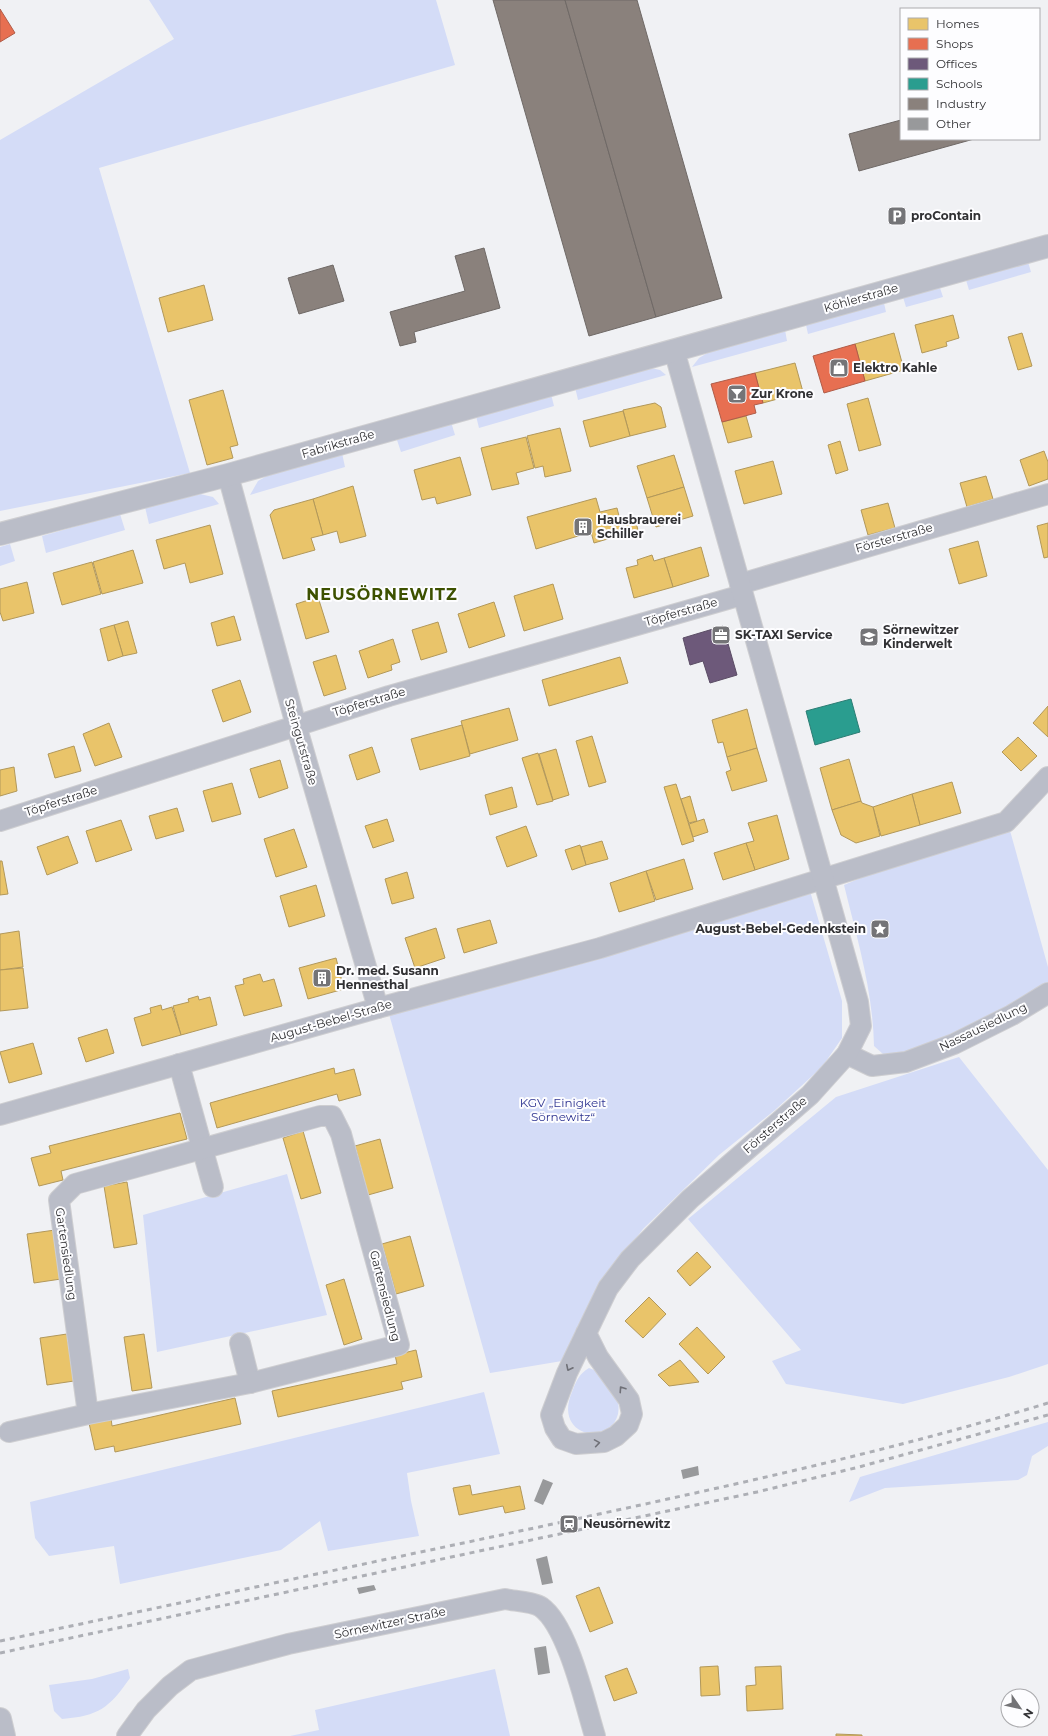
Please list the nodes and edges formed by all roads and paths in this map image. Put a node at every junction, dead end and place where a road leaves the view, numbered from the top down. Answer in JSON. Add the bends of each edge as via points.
{"nodes":[{"id":1,"x":1048,"y":246,"type":"edge"},
{"id":2,"x":674,"y":350,"type":"junction"},
{"id":3,"x":228,"y":475,"type":"junction"},
{"id":4,"x":1048,"y":494,"type":"edge"},
{"id":5,"x":0,"y":534,"type":"edge"},
{"id":6,"x":741,"y":589,"type":"junction"},
{"id":7,"x":296,"y":725,"type":"junction"},
{"id":8,"x":1048,"y":777,"type":"edge"},
{"id":9,"x":0,"y":821,"type":"edge"},
{"id":10,"x":824,"y":879,"type":"junction"},
{"id":11,"x":1048,"y":993,"type":"edge"},
{"id":12,"x":378,"y":1008,"type":"junction"},
{"id":13,"x":847,"y":1054,"type":"junction"},
{"id":14,"x":179,"y":1064,"type":"junction"},
{"id":15,"x":0,"y":1115,"type":"edge"},
{"id":16,"x":203,"y":1148,"type":"junction"},
{"id":17,"x":213,"y":1186,"type":"dead end"},
{"id":18,"x":586,"y":1333,"type":"junction"},
{"id":19,"x":240,"y":1343,"type":"dead end"},
{"id":20,"x":250,"y":1383,"type":"junction"},
{"id":21,"x":88,"y":1414,"type":"junction"},
{"id":22,"x":9,"y":1432,"type":"dead end"},
{"id":23,"x":0,"y":1719,"type":"edge"},
{"id":24,"x":4,"y":1736,"type":"edge"},
{"id":25,"x":127,"y":1736,"type":"edge"},
{"id":26,"x":595,"y":1736,"type":"edge"}],
"edges":[{"from":1,"to":2,"type":"street","name":"Köhlerstraße"},
{"from":2,"to":3,"type":"street","name":"Fabrikstraße"},
{"from":2,"to":6,"type":"street","name":"Försterstraße"},
{"from":3,"to":5,"type":"street","name":"Fabrikstraße"},
{"from":3,"to":7,"type":"street","name":"Steingutstraße"},
{"from":4,"to":6,"type":"street","name":"Försterstraße"},
{"from":6,"to":7,"type":"street","name":"Töpferstraße"},
{"from":6,"to":10,"type":"street","name":"Försterstraße"},
{"from":7,"to":9,"type":"street","name":"Töpferstraße"},
{"from":7,"to":12,"type":"street","name":"Steingutstraße"},
{"from":8,"to":10,"type":"street","via":[[1006,822]]},
{"from":10,"to":12,"type":"street","name":"August-Bebel-Straße","via":[[600,948]]},
{"from":10,"to":13,"type":"street","name":"Försterstraße","via":[[858,1002],[861,1026]]},
{"from":11,"to":13,"type":"street","name":"Nassausiedlung","via":[[1012,1015],[954,1044],[906,1062],[872,1066]]},
{"from":12,"to":14,"type":"street","name":"August-Bebel-Straße"},
{"from":13,"to":18,"type":"street","name":"Försterstraße","via":[[810,1095],[690,1199],[630,1259],[608,1288]]},
{"from":14,"to":15,"type":"street","name":"August-Bebel-Straße"},
{"from":14,"to":16,"type":"street"},
{"from":16,"to":17,"type":"street"},
{"from":16,"to":20,"type":"street","name":"Gartensiedlung","via":[[320,1116],[332,1116],[341,1134],[399,1345]]},
{"from":16,"to":21,"type":"street","name":"Gartensiedlung","via":[[75,1184],[59,1200]]},
{"from":18,"to":18,"type":"street","name":"Försterstraße","one_way":true,"via":[[558,1392],[551,1415],[562,1439],[576,1444],[604,1442],[616,1436],[628,1425],[632,1414],[629,1400],[598,1357]]},
{"from":19,"to":20,"type":"street"},
{"from":20,"to":21,"type":"street","name":"Gartensiedlung"},
{"from":21,"to":22,"type":"street","name":"Gartensiedlung"},
{"from":23,"to":24,"type":"street"},
{"from":25,"to":26,"type":"street","name":"Sörnewitzer Straße","via":[[146,1710],[191,1670],[288,1644],[505,1599],[540,1606],[559,1627]]}]}
